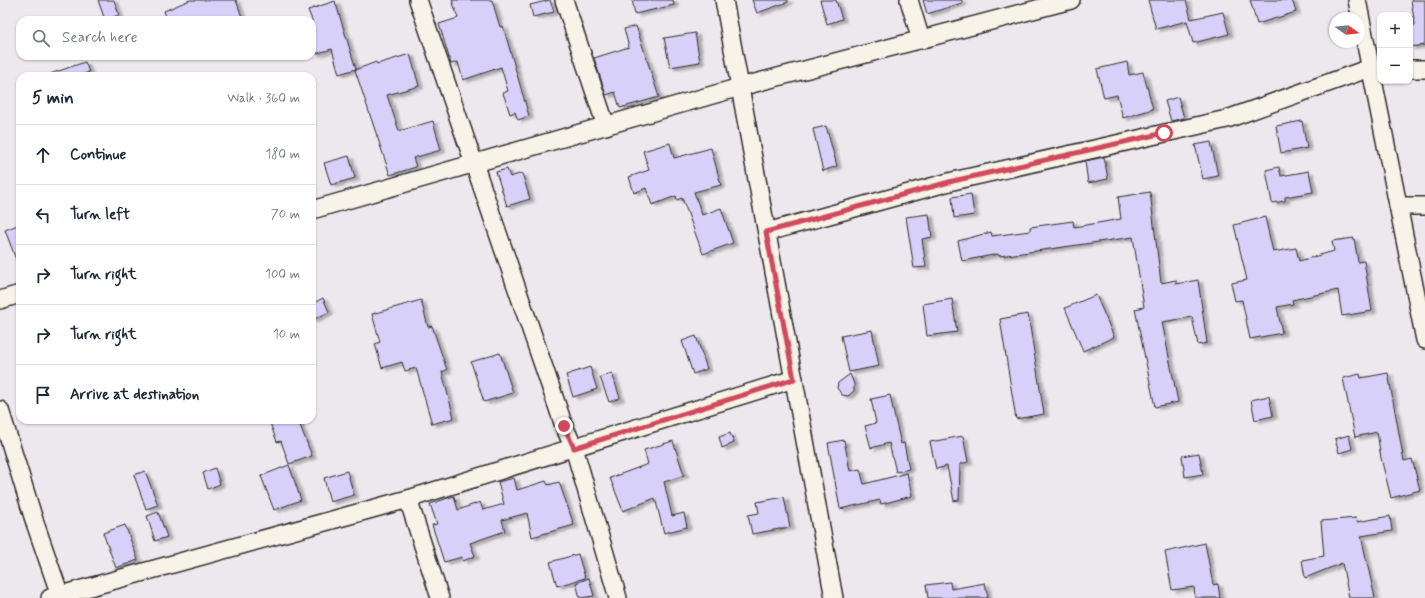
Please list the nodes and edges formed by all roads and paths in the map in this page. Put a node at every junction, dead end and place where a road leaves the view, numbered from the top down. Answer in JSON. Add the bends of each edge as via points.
{"nodes":[{"id":1,"x":418,"y":0,"type":"edge"},
{"id":2,"x":564,"y":0,"type":"edge"},
{"id":3,"x":724,"y":0,"type":"edge"},
{"id":4,"x":909,"y":0,"type":"edge"},
{"id":5,"x":1357,"y":0,"type":"edge"},
{"id":6,"x":1065,"y":1,"type":"edge"},
{"id":7,"x":921,"y":40,"type":"junction"},
{"id":8,"x":1375,"y":68,"type":"edge"},
{"id":9,"x":1413,"y":69,"type":"edge"},
{"id":10,"x":1425,"y":69,"type":"edge"},
{"id":11,"x":740,"y":87,"type":"junction"},
{"id":12,"x":606,"y":126,"type":"junction"},
{"id":13,"x":473,"y":164,"type":"junction"},
{"id":14,"x":1398,"y":206,"type":"junction"},
{"id":15,"x":1425,"y":206,"type":"edge"},
{"id":16,"x":316,"y":209,"type":"edge"},
{"id":17,"x":766,"y":232,"type":"junction"},
{"id":18,"x":16,"y":295,"type":"edge"},
{"id":19,"x":0,"y":300,"type":"edge"},
{"id":20,"x":1425,"y":340,"type":"edge"},
{"id":21,"x":794,"y":379,"type":"junction"},
{"id":22,"x":0,"y":410,"type":"edge"},
{"id":23,"x":574,"y":448,"type":"junction"},
{"id":24,"x":408,"y":499,"type":"junction"},
{"id":25,"x":57,"y":597,"type":"edge"},
{"id":26,"x":440,"y":598,"type":"edge"},
{"id":27,"x":618,"y":598,"type":"edge"},
{"id":28,"x":834,"y":598,"type":"edge"}],
"edges":[{"from":1,"to":13,"type":"street"},
{"from":2,"to":12,"type":"street"},
{"from":3,"to":11,"type":"street"},
{"from":4,"to":7,"type":"street"},
{"from":5,"to":8,"type":"street"},
{"from":6,"to":7,"type":"street"},
{"from":7,"to":11,"type":"street"},
{"from":8,"to":14,"type":"street"},
{"from":8,"to":17,"type":"street","via":[[1227,119],[953,181]]},
{"from":9,"to":10,"type":"street"},
{"from":11,"to":12,"type":"street"},
{"from":11,"to":17,"type":"street"},
{"from":12,"to":13,"type":"street"},
{"from":13,"to":16,"type":"street"},
{"from":13,"to":23,"type":"street","via":[[564,426]]},
{"from":14,"to":15,"type":"street"},
{"from":14,"to":20,"type":"street"},
{"from":17,"to":21,"type":"street"},
{"from":18,"to":19,"type":"street"},
{"from":21,"to":23,"type":"street"},
{"from":21,"to":28,"type":"street"},
{"from":22,"to":25,"type":"street"},
{"from":23,"to":24,"type":"street"},
{"from":23,"to":27,"type":"street"},
{"from":24,"to":25,"type":"street"},
{"from":24,"to":26,"type":"street"}]}
